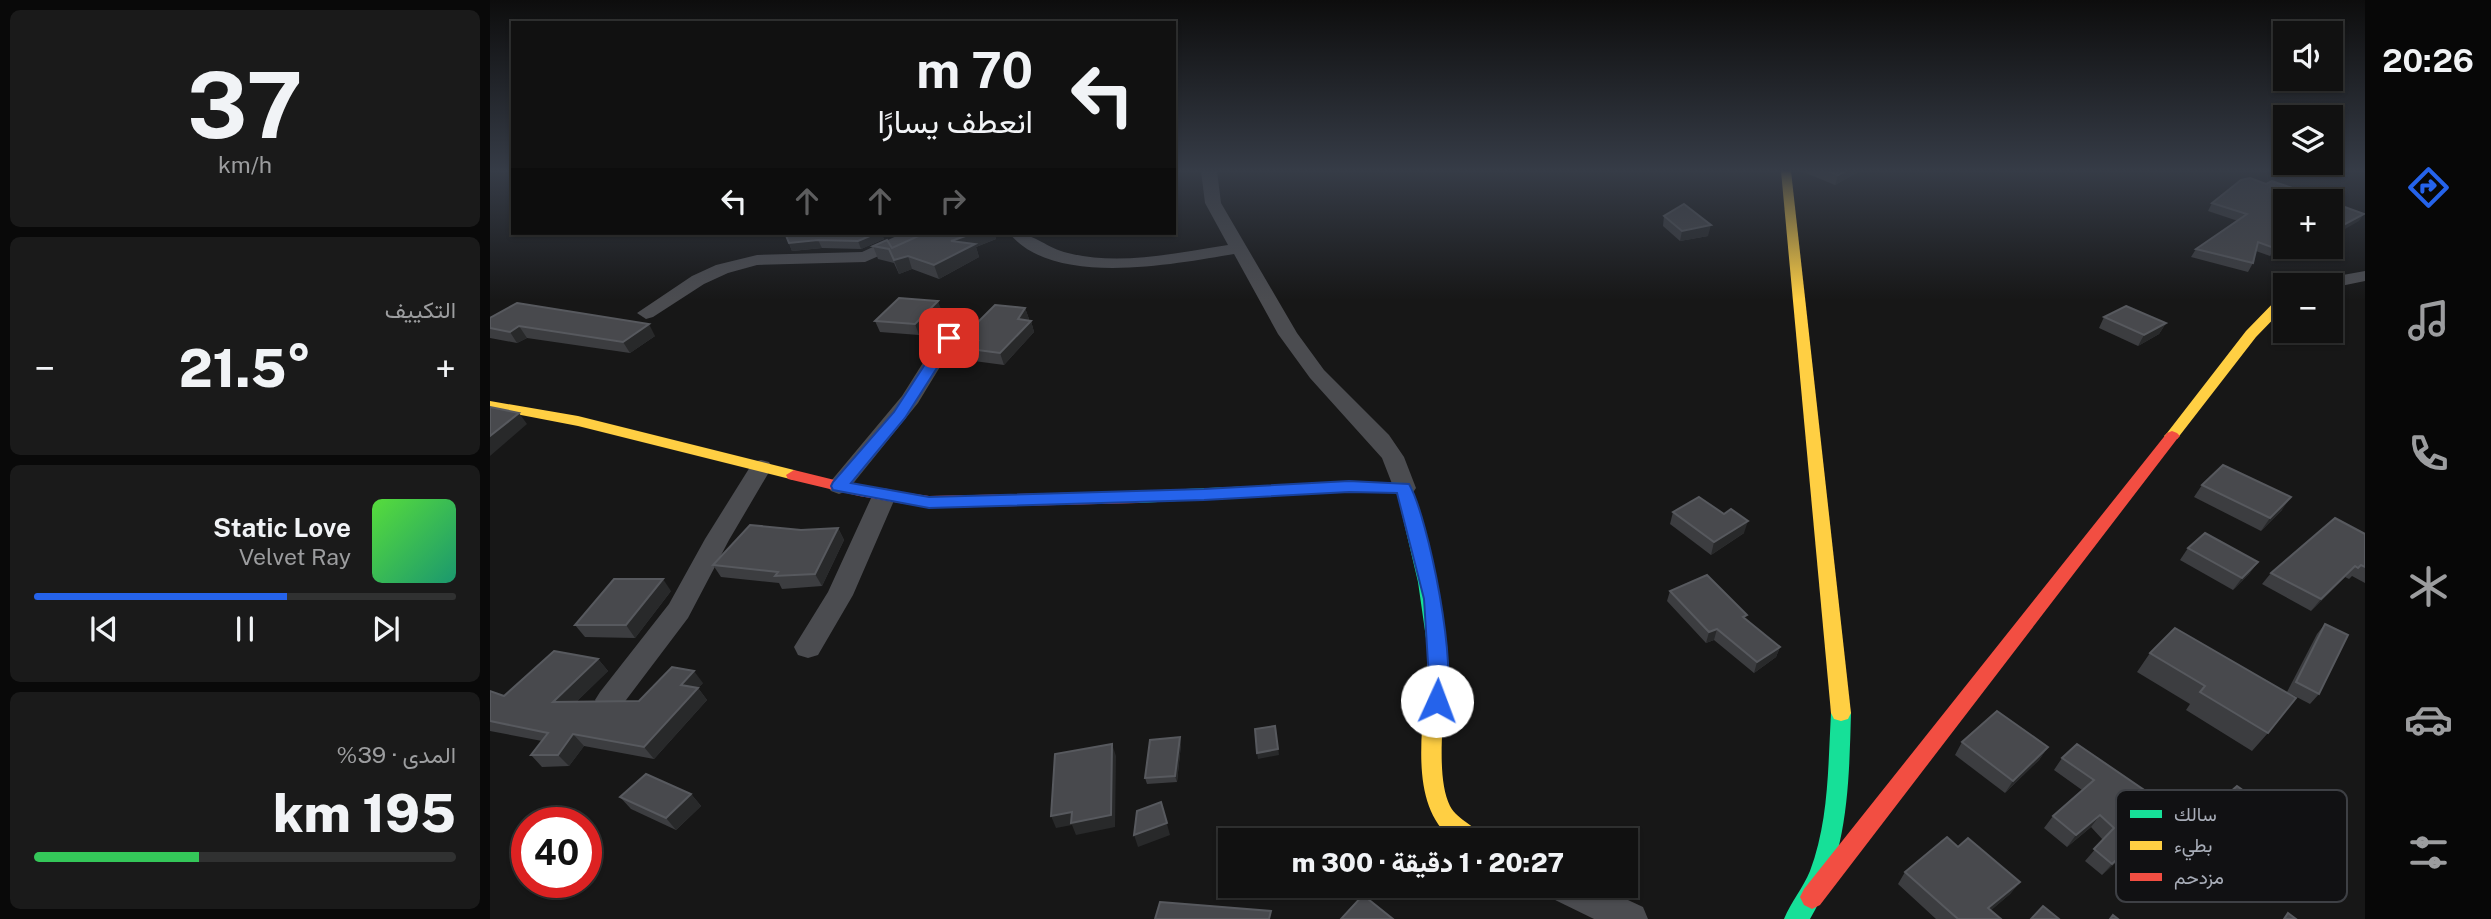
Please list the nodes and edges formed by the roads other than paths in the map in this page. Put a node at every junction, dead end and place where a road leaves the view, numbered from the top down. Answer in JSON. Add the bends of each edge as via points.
{"nodes":[{"id":1,"x":1219,"y":214,"type":"edge"},
{"id":2,"x":1790,"y":214,"type":"edge"},
{"id":3,"x":912,"y":235,"type":"edge"},
{"id":4,"x":1020,"y":235,"type":"edge"},
{"id":5,"x":1239,"y":248,"type":"junction"},
{"id":6,"x":2365,"y":276,"type":"edge"},
{"id":7,"x":2343,"y":280,"type":"edge"},
{"id":8,"x":2273,"y":312,"type":"edge"},
{"id":9,"x":646,"y":313,"type":"dead end"},
{"id":10,"x":962,"y":316,"type":"dead end"},
{"id":11,"x":490,"y":405,"type":"edge"},
{"id":12,"x":761,"y":467,"type":"junction"},
{"id":13,"x":839,"y":486,"type":"junction"},
{"id":14,"x":1404,"y":488,"type":"junction"},
{"id":15,"x":884,"y":496,"type":"junction"},
{"id":16,"x":808,"y":647,"type":"dead end"},
{"id":17,"x":610,"y":699,"type":"edge"},
{"id":18,"x":1456,"y":828,"type":"edge"},
{"id":19,"x":1812,"y":897,"type":"junction"},
{"id":20,"x":1588,"y":898,"type":"edge"},
{"id":21,"x":1631,"y":919,"type":"edge"},
{"id":22,"x":1796,"y":919,"type":"edge"}],
"edges":[{"from":1,"to":5,"type":"street"},
{"from":2,"to":19,"type":"street","via":[[1841,713],[1837,815]]},
{"from":3,"to":9,"type":"street","via":[[865,257],[757,260],[722,269]]},
{"from":4,"to":5,"type":"street","via":[[1044,251],[1108,263]]},
{"from":5,"to":14,"type":"street","via":[[1288,334],[1317,374],[1381,440]]},
{"from":6,"to":7,"type":"street"},
{"from":8,"to":19,"type":"street"},
{"from":10,"to":13,"type":"street","via":[[911,400]]},
{"from":11,"to":12,"type":"street","via":[[578,421]]},
{"from":12,"to":13,"type":"street"},
{"from":12,"to":17,"type":"street","via":[[680,611]]},
{"from":13,"to":15,"type":"street"},
{"from":14,"to":15,"type":"street","via":[[1024,501],[929,502]]},
{"from":14,"to":18,"type":"street","via":[[1433,599],[1439,679],[1431,765],[1437,805]]},
{"from":15,"to":16,"type":"street","via":[[840,595]]},
{"from":19,"to":22,"type":"street"},
{"from":20,"to":21,"type":"street"}]}
